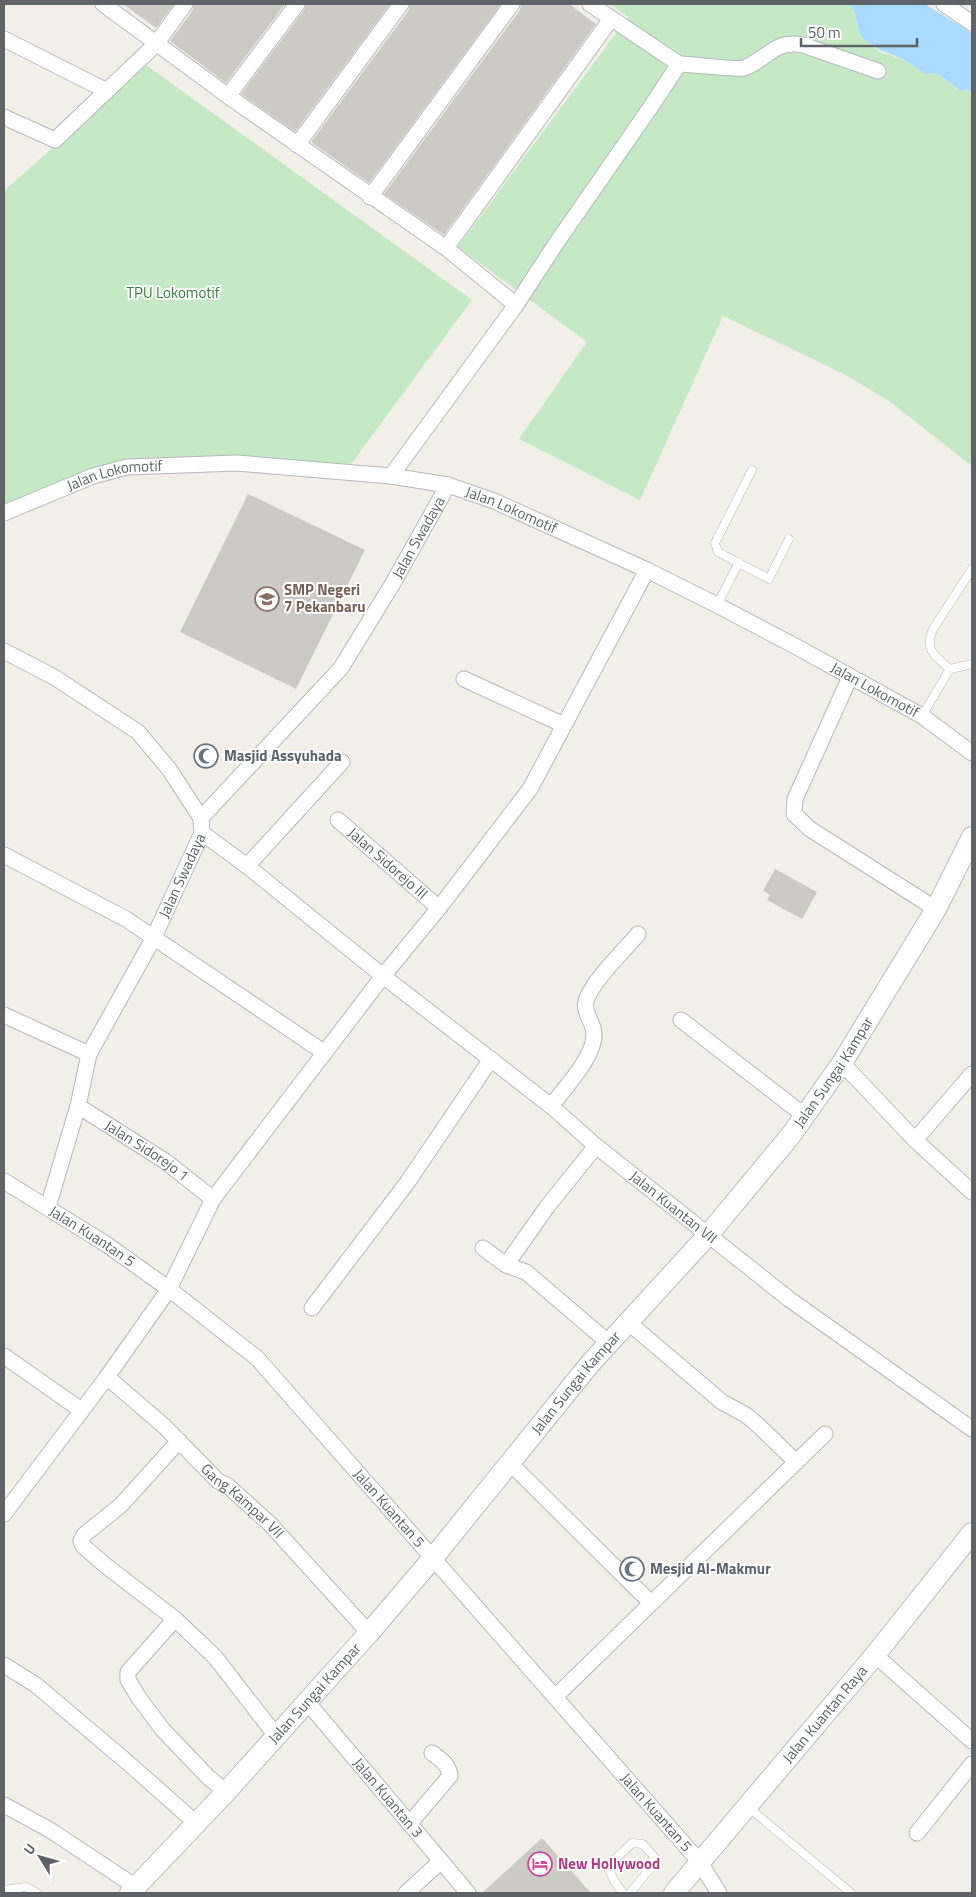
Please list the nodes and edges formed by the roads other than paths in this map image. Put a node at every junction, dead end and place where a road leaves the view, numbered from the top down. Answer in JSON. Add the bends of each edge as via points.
{"nodes":[{"id":1,"x":103,"y":4,"type":"edge"},
{"id":2,"x":185,"y":4,"type":"edge"},
{"id":3,"x":297,"y":4,"type":"edge"},
{"id":4,"x":401,"y":4,"type":"edge"},
{"id":5,"x":512,"y":4,"type":"edge"},
{"id":6,"x":590,"y":4,"type":"edge"},
{"id":7,"x":944,"y":4,"type":"edge"},
{"id":8,"x":611,"y":20,"type":"junction"},
{"id":9,"x":972,"y":23,"type":"edge"},
{"id":10,"x":4,"y":39,"type":"edge"},
{"id":11,"x":156,"y":44,"type":"junction"},
{"id":12,"x":678,"y":64,"type":"junction"},
{"id":13,"x":878,"y":72,"type":"dead end"},
{"id":14,"x":105,"y":90,"type":"junction"},
{"id":15,"x":228,"y":96,"type":"junction"},
{"id":16,"x":4,"y":117,"type":"edge"},
{"id":17,"x":298,"y":145,"type":"junction"},
{"id":18,"x":370,"y":197,"type":"junction"},
{"id":19,"x":446,"y":248,"type":"junction"},
{"id":20,"x":516,"y":305,"type":"junction"},
{"id":21,"x":752,"y":470,"type":"dead end"},
{"id":22,"x":391,"y":476,"type":"junction"},
{"id":23,"x":448,"y":485,"type":"junction"},
{"id":24,"x":4,"y":512,"type":"edge"},
{"id":25,"x":789,"y":540,"type":"dead end"},
{"id":26,"x":739,"y":562,"type":"junction"},
{"id":27,"x":972,"y":569,"type":"edge"},
{"id":28,"x":647,"y":570,"type":"junction"},
{"id":29,"x":717,"y":605,"type":"junction"},
{"id":30,"x":4,"y":651,"type":"edge"},
{"id":31,"x":972,"y":664,"type":"edge"},
{"id":32,"x":950,"y":669,"type":"junction"},
{"id":33,"x":850,"y":677,"type":"junction"},
{"id":34,"x":464,"y":679,"type":"dead end"},
{"id":35,"x":922,"y":716,"type":"junction"},
{"id":36,"x":564,"y":725,"type":"junction"},
{"id":37,"x":972,"y":753,"type":"edge"},
{"id":38,"x":342,"y":762,"type":"dead end"},
{"id":39,"x":338,"y":820,"type":"dead end"},
{"id":40,"x":201,"y":825,"type":"junction"},
{"id":41,"x":972,"y":838,"type":"edge"},
{"id":42,"x":4,"y":855,"type":"edge"},
{"id":43,"x":248,"y":866,"type":"junction"},
{"id":44,"x":439,"y":908,"type":"junction"},
{"id":45,"x":936,"y":909,"type":"junction"},
{"id":46,"x":638,"y":934,"type":"dead end"},
{"id":47,"x":154,"y":939,"type":"junction"},
{"id":48,"x":383,"y":976,"type":"junction"},
{"id":49,"x":4,"y":1015,"type":"edge"},
{"id":50,"x":681,"y":1020,"type":"dead end"},
{"id":51,"x":325,"y":1053,"type":"junction"},
{"id":52,"x":89,"y":1054,"type":"junction"},
{"id":53,"x":491,"y":1060,"type":"junction"},
{"id":54,"x":842,"y":1063,"type":"junction"},
{"id":55,"x":972,"y":1074,"type":"edge"},
{"id":56,"x":78,"y":1106,"type":"junction"},
{"id":57,"x":551,"y":1106,"type":"junction"},
{"id":58,"x":805,"y":1116,"type":"junction"},
{"id":59,"x":915,"y":1140,"type":"junction"},
{"id":60,"x":596,"y":1146,"type":"junction"},
{"id":61,"x":4,"y":1181,"type":"edge"},
{"id":62,"x":972,"y":1192,"type":"edge"},
{"id":63,"x":213,"y":1199,"type":"junction"},
{"id":64,"x":48,"y":1207,"type":"junction"},
{"id":65,"x":708,"y":1235,"type":"junction"},
{"id":66,"x":483,"y":1248,"type":"dead end"},
{"id":67,"x":506,"y":1265,"type":"junction"},
{"id":68,"x":169,"y":1289,"type":"junction"},
{"id":69,"x":312,"y":1308,"type":"dead end"},
{"id":70,"x":628,"y":1322,"type":"junction"},
{"id":71,"x":609,"y":1343,"type":"junction"},
{"id":72,"x":4,"y":1356,"type":"edge"},
{"id":73,"x":107,"y":1377,"type":"junction"},
{"id":74,"x":81,"y":1410,"type":"junction"},
{"id":75,"x":972,"y":1429,"type":"edge"},
{"id":76,"x":825,"y":1434,"type":"dead end"},
{"id":77,"x":179,"y":1441,"type":"junction"},
{"id":78,"x":796,"y":1462,"type":"junction"},
{"id":79,"x":510,"y":1463,"type":"junction"},
{"id":80,"x":5,"y":1509,"type":"edge"},
{"id":81,"x":972,"y":1533,"type":"edge"},
{"id":82,"x":433,"y":1558,"type":"junction"},
{"id":83,"x":651,"y":1603,"type":"junction"},
{"id":84,"x":175,"y":1619,"type":"junction"},
{"id":85,"x":369,"y":1633,"type":"junction"},
{"id":86,"x":875,"y":1655,"type":"junction"},
{"id":87,"x":4,"y":1665,"type":"edge"},
{"id":88,"x":555,"y":1697,"type":"junction"},
{"id":89,"x":308,"y":1703,"type":"junction"},
{"id":90,"x":276,"y":1737,"type":"junction"},
{"id":91,"x":972,"y":1741,"type":"edge"},
{"id":92,"x":432,"y":1753,"type":"dead end"},
{"id":93,"x":972,"y":1764,"type":"edge"},
{"id":94,"x":226,"y":1792,"type":"junction"},
{"id":95,"x":4,"y":1805,"type":"edge"},
{"id":96,"x":747,"y":1806,"type":"junction"},
{"id":97,"x":410,"y":1823,"type":"junction"},
{"id":98,"x":197,"y":1824,"type":"junction"},
{"id":99,"x":917,"y":1833,"type":"dead end"},
{"id":100,"x":441,"y":1861,"type":"junction"},
{"id":101,"x":699,"y":1862,"type":"junction"},
{"id":102,"x":4,"y":1890,"type":"edge"},
{"id":103,"x":133,"y":1890,"type":"edge"},
{"id":104,"x":37,"y":1893,"type":"edge"},
{"id":105,"x":406,"y":1893,"type":"edge"},
{"id":106,"x":468,"y":1893,"type":"edge"},
{"id":107,"x":623,"y":1893,"type":"edge"},
{"id":108,"x":630,"y":1893,"type":"edge"},
{"id":109,"x":674,"y":1893,"type":"edge"},
{"id":110,"x":719,"y":1893,"type":"edge"},
{"id":111,"x":851,"y":1893,"type":"edge"}],
"edges":[{"from":1,"to":11,"type":"street"},
{"from":2,"to":11,"type":"street"},
{"from":3,"to":15,"type":"street"},
{"from":4,"to":17,"type":"street"},
{"from":5,"to":18,"type":"street"},
{"from":6,"to":8,"type":"street"},
{"from":7,"to":9,"type":"street"},
{"from":8,"to":12,"type":"street"},
{"from":8,"to":19,"type":"street"},
{"from":10,"to":14,"type":"street"},
{"from":11,"to":14,"type":"street"},
{"from":11,"to":15,"type":"street"},
{"from":12,"to":13,"type":"street","via":[[743,68],[781,45],[793,43]]},
{"from":12,"to":20,"type":"street"},
{"from":14,"to":16,"type":"street","via":[[55,140]]},
{"from":15,"to":17,"type":"street"},
{"from":17,"to":18,"type":"street"},
{"from":18,"to":19,"type":"street"},
{"from":19,"to":20,"type":"street"},
{"from":20,"to":22,"type":"street"},
{"from":21,"to":26,"type":"lane","via":[[715,544],[718,552]]},
{"from":22,"to":23,"type":"street","name":"Jalan Lokomotif"},
{"from":22,"to":24,"type":"street","name":"Jalan Lokomotif","via":[[237,463],[127,467],[93,476]]},
{"from":23,"to":28,"type":"street","name":"Jalan Lokomotif","via":[[494,501]]},
{"from":23,"to":40,"type":"street","name":"Jalan Swadaya","via":[[341,668]]},
{"from":25,"to":26,"type":"lane","via":[[769,579]]},
{"from":26,"to":29,"type":"lane"},
{"from":27,"to":32,"type":"lane","via":[[929,640],[932,653]]},
{"from":28,"to":29,"type":"street","name":"Jalan Lokomotif"},
{"from":28,"to":36,"type":"street"},
{"from":29,"to":33,"type":"street","name":"Jalan Lokomotif"},
{"from":30,"to":40,"type":"street","via":[[54,677],[138,732],[169,769]]},
{"from":31,"to":32,"type":"lane"},
{"from":32,"to":35,"type":"lane"},
{"from":33,"to":35,"type":"street","name":"Jalan Lokomotif"},
{"from":33,"to":45,"type":"street","via":[[795,799],[794,814],[810,829]]},
{"from":34,"to":36,"type":"street"},
{"from":35,"to":37,"type":"street","name":"Jalan Lokomotif"},
{"from":36,"to":44,"type":"street","via":[[530,789]]},
{"from":38,"to":43,"type":"street"},
{"from":39,"to":44,"type":"street","name":"Jalan Sidorejo III"},
{"from":40,"to":43,"type":"street","name":"Jalan Kuantan VII"},
{"from":40,"to":47,"type":"street","name":"Jalan Swadaya"},
{"from":41,"to":45,"type":"street","name":"Jalan Sungai Kampar"},
{"from":42,"to":47,"type":"street","via":[[126,919]]},
{"from":43,"to":48,"type":"street","name":"Jalan Kuantan VII"},
{"from":44,"to":48,"type":"street"},
{"from":45,"to":54,"type":"street","name":"Jalan Sungai Kampar"},
{"from":46,"to":57,"type":"street","via":[[595,984],[586,1001],[585,1012],[594,1029],[590,1051]]},
{"from":47,"to":51,"type":"street"},
{"from":47,"to":52,"type":"street","name":"Jalan Swadaya"},
{"from":48,"to":51,"type":"street"},
{"from":48,"to":53,"type":"street","name":"Jalan Kuantan VII"},
{"from":49,"to":52,"type":"street"},
{"from":50,"to":58,"type":"street"},
{"from":51,"to":63,"type":"street"},
{"from":52,"to":56,"type":"street","name":"Jalan Swadaya"},
{"from":53,"to":57,"type":"street","name":"Jalan Kuantan VII"},
{"from":53,"to":69,"type":"street","via":[[407,1183]]},
{"from":54,"to":58,"type":"street","name":"Jalan Sungai Kampar"},
{"from":54,"to":59,"type":"street"},
{"from":55,"to":59,"type":"street"},
{"from":56,"to":63,"type":"street","name":"Jalan Sidorejo 1","via":[[165,1161]]},
{"from":56,"to":64,"type":"street","name":"Jalan Swadaya"},
{"from":57,"to":60,"type":"street","name":"Jalan Kuantan VII"},
{"from":58,"to":65,"type":"street","name":"Jalan Sungai Kampar"},
{"from":59,"to":62,"type":"street"},
{"from":60,"to":65,"type":"street","name":"Jalan Kuantan VII"},
{"from":60,"to":67,"type":"street"},
{"from":61,"to":64,"type":"street","name":"Jalan Kuantan 5"},
{"from":63,"to":68,"type":"street"},
{"from":64,"to":68,"type":"street","name":"Jalan Kuantan 5"},
{"from":65,"to":70,"type":"street","name":"Jalan Sungai Kampar"},
{"from":65,"to":75,"type":"street","name":"Jalan Kuantan VII","via":[[789,1299]]},
{"from":66,"to":67,"type":"street"},
{"from":67,"to":71,"type":"street","via":[[526,1272]]},
{"from":68,"to":73,"type":"street"},
{"from":68,"to":82,"type":"street","name":"Jalan Kuantan 5","via":[[262,1364]]},
{"from":70,"to":71,"type":"street","name":"Jalan Sungai Kampar"},
{"from":70,"to":78,"type":"street","via":[[722,1402],[746,1415]]},
{"from":71,"to":79,"type":"street","name":"Jalan Sungai Kampar"},
{"from":72,"to":74,"type":"street"},
{"from":73,"to":74,"type":"street"},
{"from":73,"to":77,"type":"street","name":"Gang Kampar VII"},
{"from":74,"to":80,"type":"street"},
{"from":76,"to":78,"type":"street"},
{"from":77,"to":84,"type":"street","via":[[121,1505],[81,1541],[105,1565]]},
{"from":77,"to":85,"type":"street","name":"Gang Kampar VII","via":[[218,1481],[228,1486],[270,1524]]},
{"from":78,"to":83,"type":"street"},
{"from":79,"to":82,"type":"street","name":"Jalan Sungai Kampar"},
{"from":79,"to":83,"type":"street"},
{"from":81,"to":86,"type":"street","name":"Jalan Kuantan Raya"},
{"from":82,"to":85,"type":"street","name":"Jalan Sungai Kampar"},
{"from":82,"to":88,"type":"street","name":"Jalan Kuantan 5"},
{"from":83,"to":88,"type":"street"},
{"from":84,"to":90,"type":"street","via":[[215,1657]]},
{"from":84,"to":94,"type":"street","via":[[128,1672],[128,1680],[163,1730]]},
{"from":85,"to":89,"type":"street","name":"Jalan Sungai Kampar"},
{"from":86,"to":91,"type":"street"},
{"from":86,"to":96,"type":"street","name":"Jalan Kuantan Raya"},
{"from":87,"to":98,"type":"street","via":[[36,1685]]},
{"from":88,"to":101,"type":"street","name":"Jalan Kuantan 5"},
{"from":89,"to":90,"type":"street","name":"Jalan Sungai Kampar"},
{"from":89,"to":97,"type":"street","name":"Jalan Kuantan 3"},
{"from":90,"to":94,"type":"street","name":"Jalan Sungai Kampar"},
{"from":92,"to":97,"type":"street","via":[[446,1764],[450,1776]]},
{"from":93,"to":99,"type":"street"},
{"from":94,"to":98,"type":"street","name":"Jalan Sungai Kampar"},
{"from":95,"to":103,"type":"street","via":[[50,1830]]},
{"from":96,"to":101,"type":"street","name":"Jalan Kuantan Raya"},
{"from":96,"to":111,"type":"lane"},
{"from":97,"to":100,"type":"street","name":"Jalan Kuantan 3"},
{"from":98,"to":103,"type":"street","name":"Jalan Sungai Kampar"},
{"from":100,"to":105,"type":"street"},
{"from":100,"to":106,"type":"street","name":"Jalan Kuantan 3"},
{"from":101,"to":109,"type":"street","name":"Jalan Kuantan Raya"},
{"from":101,"to":110,"type":"street","name":"Jalan Kuantan 5"},
{"from":102,"to":104,"type":"lane","via":[[26,1887]]},
{"from":107,"to":108,"type":"lane","via":[[611,1878],[611,1864],[632,1843],[643,1844],[656,1858]]}]}
